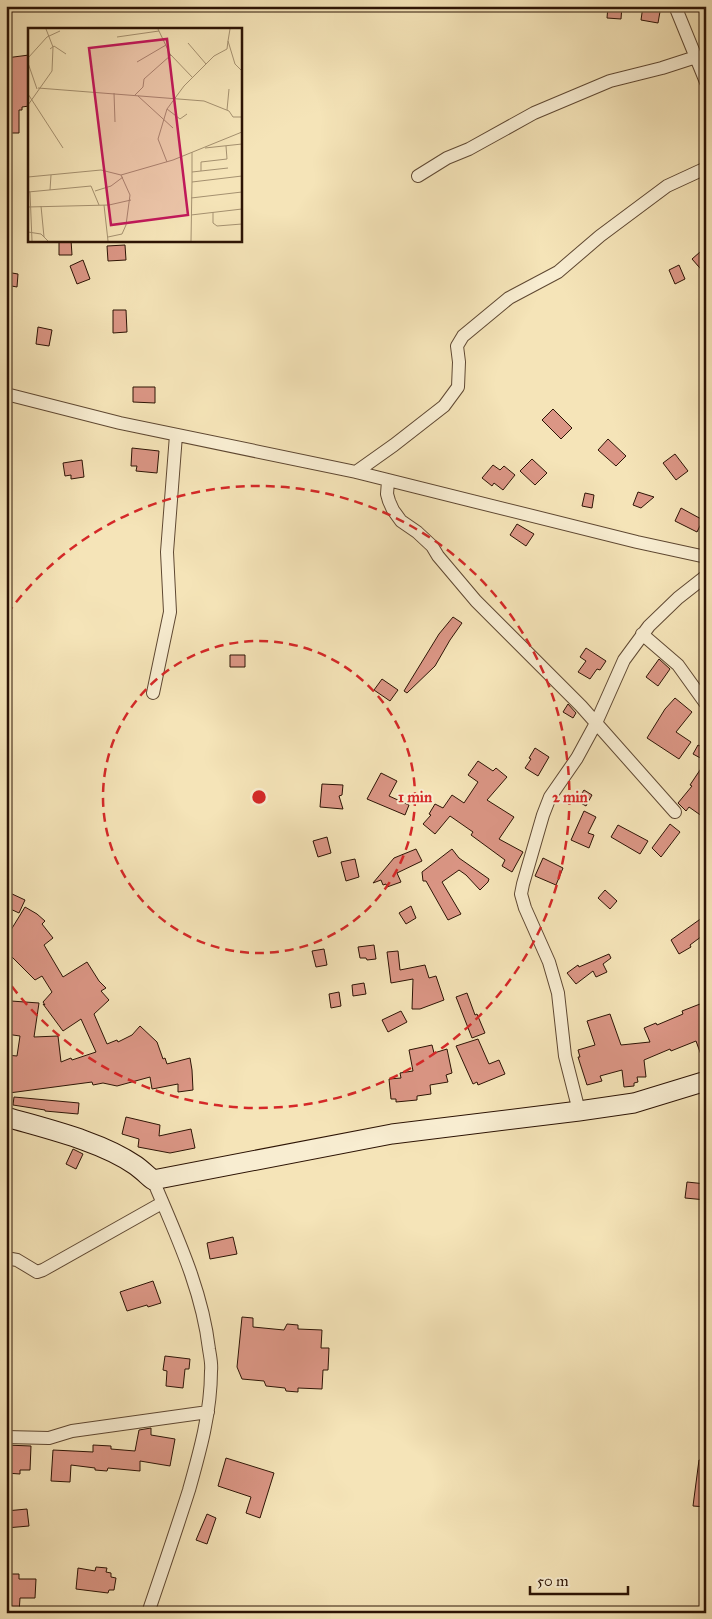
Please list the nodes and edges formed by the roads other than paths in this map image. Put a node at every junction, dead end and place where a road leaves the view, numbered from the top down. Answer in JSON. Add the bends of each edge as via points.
{"nodes":[{"id":1,"x":675,"y":6,"type":"edge"},
{"id":2,"x":696,"y":57,"type":"junction"},
{"id":3,"x":706,"y":82,"type":"edge"},
{"id":4,"x":706,"y":168,"type":"edge"},
{"id":5,"x":418,"y":176,"type":"dead end"},
{"id":6,"x":6,"y":394,"type":"edge"},
{"id":7,"x":176,"y":435,"type":"junction"},
{"id":8,"x":356,"y":472,"type":"junction"},
{"id":9,"x":388,"y":481,"type":"junction"},
{"id":10,"x":706,"y":557,"type":"edge"},
{"id":11,"x":706,"y":576,"type":"edge"},
{"id":12,"x":642,"y":634,"type":"junction"},
{"id":13,"x":153,"y":693,"type":"dead end"},
{"id":14,"x":706,"y":704,"type":"edge"},
{"id":15,"x":596,"y":723,"type":"junction"},
{"id":16,"x":675,"y":812,"type":"dead end"},
{"id":17,"x":706,"y":1082,"type":"edge"},
{"id":18,"x":579,"y":1111,"type":"junction"},
{"id":19,"x":6,"y":1117,"type":"edge"},
{"id":20,"x":153,"y":1180,"type":"junction"},
{"id":21,"x":162,"y":1203,"type":"junction"},
{"id":22,"x":6,"y":1258,"type":"edge"},
{"id":23,"x":208,"y":1412,"type":"junction"},
{"id":24,"x":6,"y":1437,"type":"edge"},
{"id":25,"x":148,"y":1613,"type":"edge"}],
"edges":[{"from":1,"to":2,"type":"street"},
{"from":2,"to":3,"type":"street"},
{"from":2,"to":5,"type":"street","via":[[610,81],[534,113]]},
{"from":4,"to":8,"type":"street","via":[[667,186],[558,272],[508,298],[463,336],[457,346],[458,387],[444,406]]},
{"from":6,"to":7,"type":"street"},
{"from":7,"to":8,"type":"street"},
{"from":7,"to":13,"type":"street","via":[[167,552],[170,612]]},
{"from":8,"to":9,"type":"street"},
{"from":9,"to":10,"type":"street"},
{"from":9,"to":15,"type":"street","via":[[389,501],[401,521],[424,538],[476,601]]},
{"from":11,"to":12,"type":"street","via":[[678,598]]},
{"from":12,"to":14,"type":"street","via":[[678,665]]},
{"from":12,"to":15,"type":"street","via":[[624,660]]},
{"from":15,"to":16,"type":"street"},
{"from":15,"to":18,"type":"street","via":[[542,815],[522,894],[558,993],[565,1056]]},
{"from":17,"to":18,"type":"street","via":[[634,1103]]},
{"from":18,"to":20,"type":"street","via":[[392,1134]]},
{"from":19,"to":20,"type":"street","via":[[116,1154]]},
{"from":20,"to":21,"type":"street"},
{"from":21,"to":22,"type":"street","via":[[43,1270],[36,1272],[17,1260]]},
{"from":21,"to":23,"type":"street","via":[[201,1304],[212,1370]]},
{"from":23,"to":24,"type":"street","via":[[72,1431],[49,1438]]},
{"from":23,"to":25,"type":"street","via":[[202,1446]]}]}
